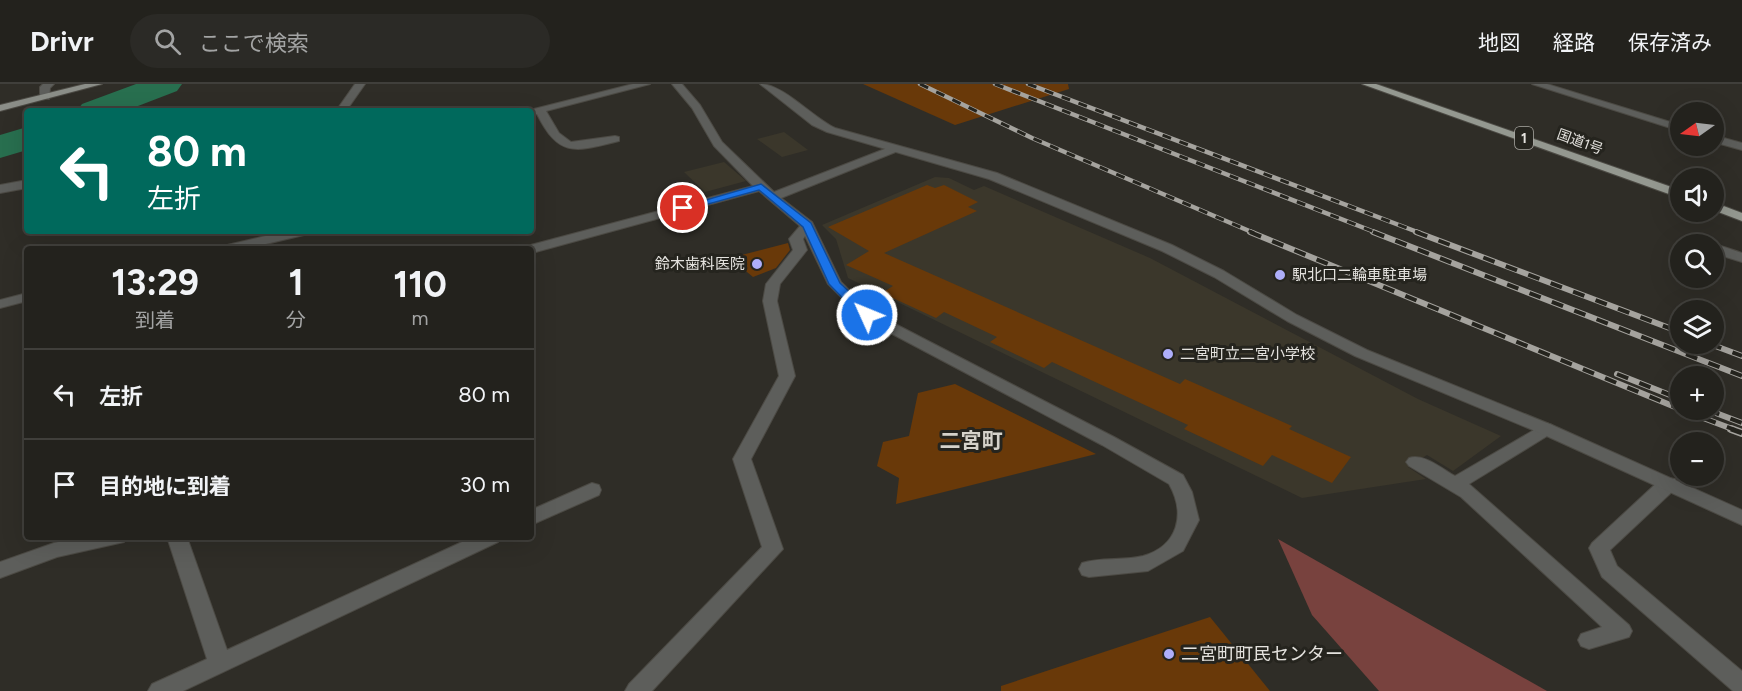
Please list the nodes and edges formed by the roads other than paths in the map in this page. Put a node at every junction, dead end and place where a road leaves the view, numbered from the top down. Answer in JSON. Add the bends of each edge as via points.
{"nodes":[{"id":1,"x":49,"y":84,"type":"edge"},
{"id":2,"x":97,"y":84,"type":"edge"},
{"id":3,"x":360,"y":84,"type":"edge"},
{"id":4,"x":592,"y":84,"type":"edge"},
{"id":5,"x":645,"y":84,"type":"edge"},
{"id":6,"x":676,"y":84,"type":"edge"},
{"id":7,"x":765,"y":84,"type":"edge"},
{"id":8,"x":1367,"y":84,"type":"edge"},
{"id":9,"x":1537,"y":84,"type":"edge"},
{"id":10,"x":45,"y":97,"type":"junction"},
{"id":11,"x":581,"y":99,"type":"junction"},
{"id":12,"x":0,"y":108,"type":"edge"},
{"id":13,"x":343,"y":108,"type":"edge"},
{"id":14,"x":535,"y":111,"type":"edge"},
{"id":15,"x":1670,"y":125,"type":"edge"},
{"id":16,"x":615,"y":139,"type":"dead end"},
{"id":17,"x":1724,"y":141,"type":"edge"},
{"id":18,"x":1742,"y":147,"type":"edge"},
{"id":19,"x":894,"y":149,"type":"junction"},
{"id":20,"x":24,"y":185,"type":"edge"},
{"id":21,"x":0,"y":189,"type":"edge"},
{"id":22,"x":1670,"y":190,"type":"edge"},
{"id":23,"x":766,"y":192,"type":"junction"},
{"id":24,"x":1724,"y":210,"type":"edge"},
{"id":25,"x":1742,"y":217,"type":"edge"},
{"id":26,"x":807,"y":225,"type":"junction"},
{"id":27,"x":290,"y":234,"type":"edge"},
{"id":28,"x":240,"y":246,"type":"edge"},
{"id":29,"x":534,"y":249,"type":"edge"},
{"id":30,"x":1724,"y":252,"type":"edge"},
{"id":31,"x":1742,"y":258,"type":"edge"},
{"id":32,"x":24,"y":298,"type":"edge"},
{"id":33,"x":0,"y":304,"type":"edge"},
{"id":34,"x":1546,"y":429,"type":"junction"},
{"id":35,"x":1415,"y":462,"type":"dead end"},
{"id":36,"x":1456,"y":484,"type":"junction"},
{"id":37,"x":1668,"y":484,"type":"junction"},
{"id":38,"x":592,"y":490,"type":"dead end"},
{"id":39,"x":534,"y":517,"type":"edge"},
{"id":40,"x":1742,"y":518,"type":"edge"},
{"id":41,"x":102,"y":540,"type":"edge"},
{"id":42,"x":178,"y":540,"type":"edge"},
{"id":43,"x":485,"y":540,"type":"edge"},
{"id":44,"x":0,"y":570,"type":"edge"},
{"id":45,"x":1089,"y":570,"type":"dead end"},
{"id":46,"x":1590,"y":640,"type":"dead end"},
{"id":47,"x":220,"y":663,"type":"junction"},
{"id":48,"x":1742,"y":685,"type":"edge"},
{"id":49,"x":160,"y":691,"type":"edge"},
{"id":50,"x":637,"y":691,"type":"edge"}],
"edges":[{"from":1,"to":10,"type":"street"},
{"from":2,"to":10,"type":"main road"},
{"from":3,"to":13,"type":"street"},
{"from":4,"to":11,"type":"street"},
{"from":5,"to":11,"type":"street"},
{"from":6,"to":23,"type":"street","via":[[696,107],[718,144]]},
{"from":7,"to":19,"type":"street","via":[[816,123]]},
{"from":8,"to":22,"type":"highway","name":"国道1号","number":"1"},
{"from":9,"to":15,"type":"street"},
{"from":10,"to":12,"type":"main road"},
{"from":11,"to":14,"type":"street"},
{"from":14,"to":16,"type":"street","via":[[564,145],[593,148]]},
{"from":17,"to":18,"type":"street"},
{"from":19,"to":23,"type":"street"},
{"from":19,"to":34,"type":"street","via":[[993,176],[1167,248],[1361,353]]},
{"from":20,"to":21,"type":"street"},
{"from":23,"to":26,"type":"street"},
{"from":23,"to":29,"type":"street"},
{"from":24,"to":25,"type":"highway"},
{"from":26,"to":45,"type":"street","via":[[835,284],[867,315],[1176,480],[1189,520],[1176,546],[1148,563]]},
{"from":26,"to":50,"type":"street","via":[[796,239],[800,250],[773,284],[770,301],[787,376],[742,459],[773,549]]},
{"from":27,"to":28,"type":"street"},
{"from":30,"to":31,"type":"street"},
{"from":32,"to":33,"type":"street"},
{"from":34,"to":36,"type":"street"},
{"from":34,"to":37,"type":"street"},
{"from":35,"to":36,"type":"street"},
{"from":36,"to":46,"type":"street","via":[[1621,631]]},
{"from":37,"to":40,"type":"street"},
{"from":37,"to":48,"type":"street","via":[[1599,548],[1609,571]]},
{"from":38,"to":39,"type":"street"},
{"from":41,"to":44,"type":"street","via":[[54,550]]},
{"from":42,"to":47,"type":"street"},
{"from":43,"to":47,"type":"street"},
{"from":47,"to":49,"type":"street"}]}
